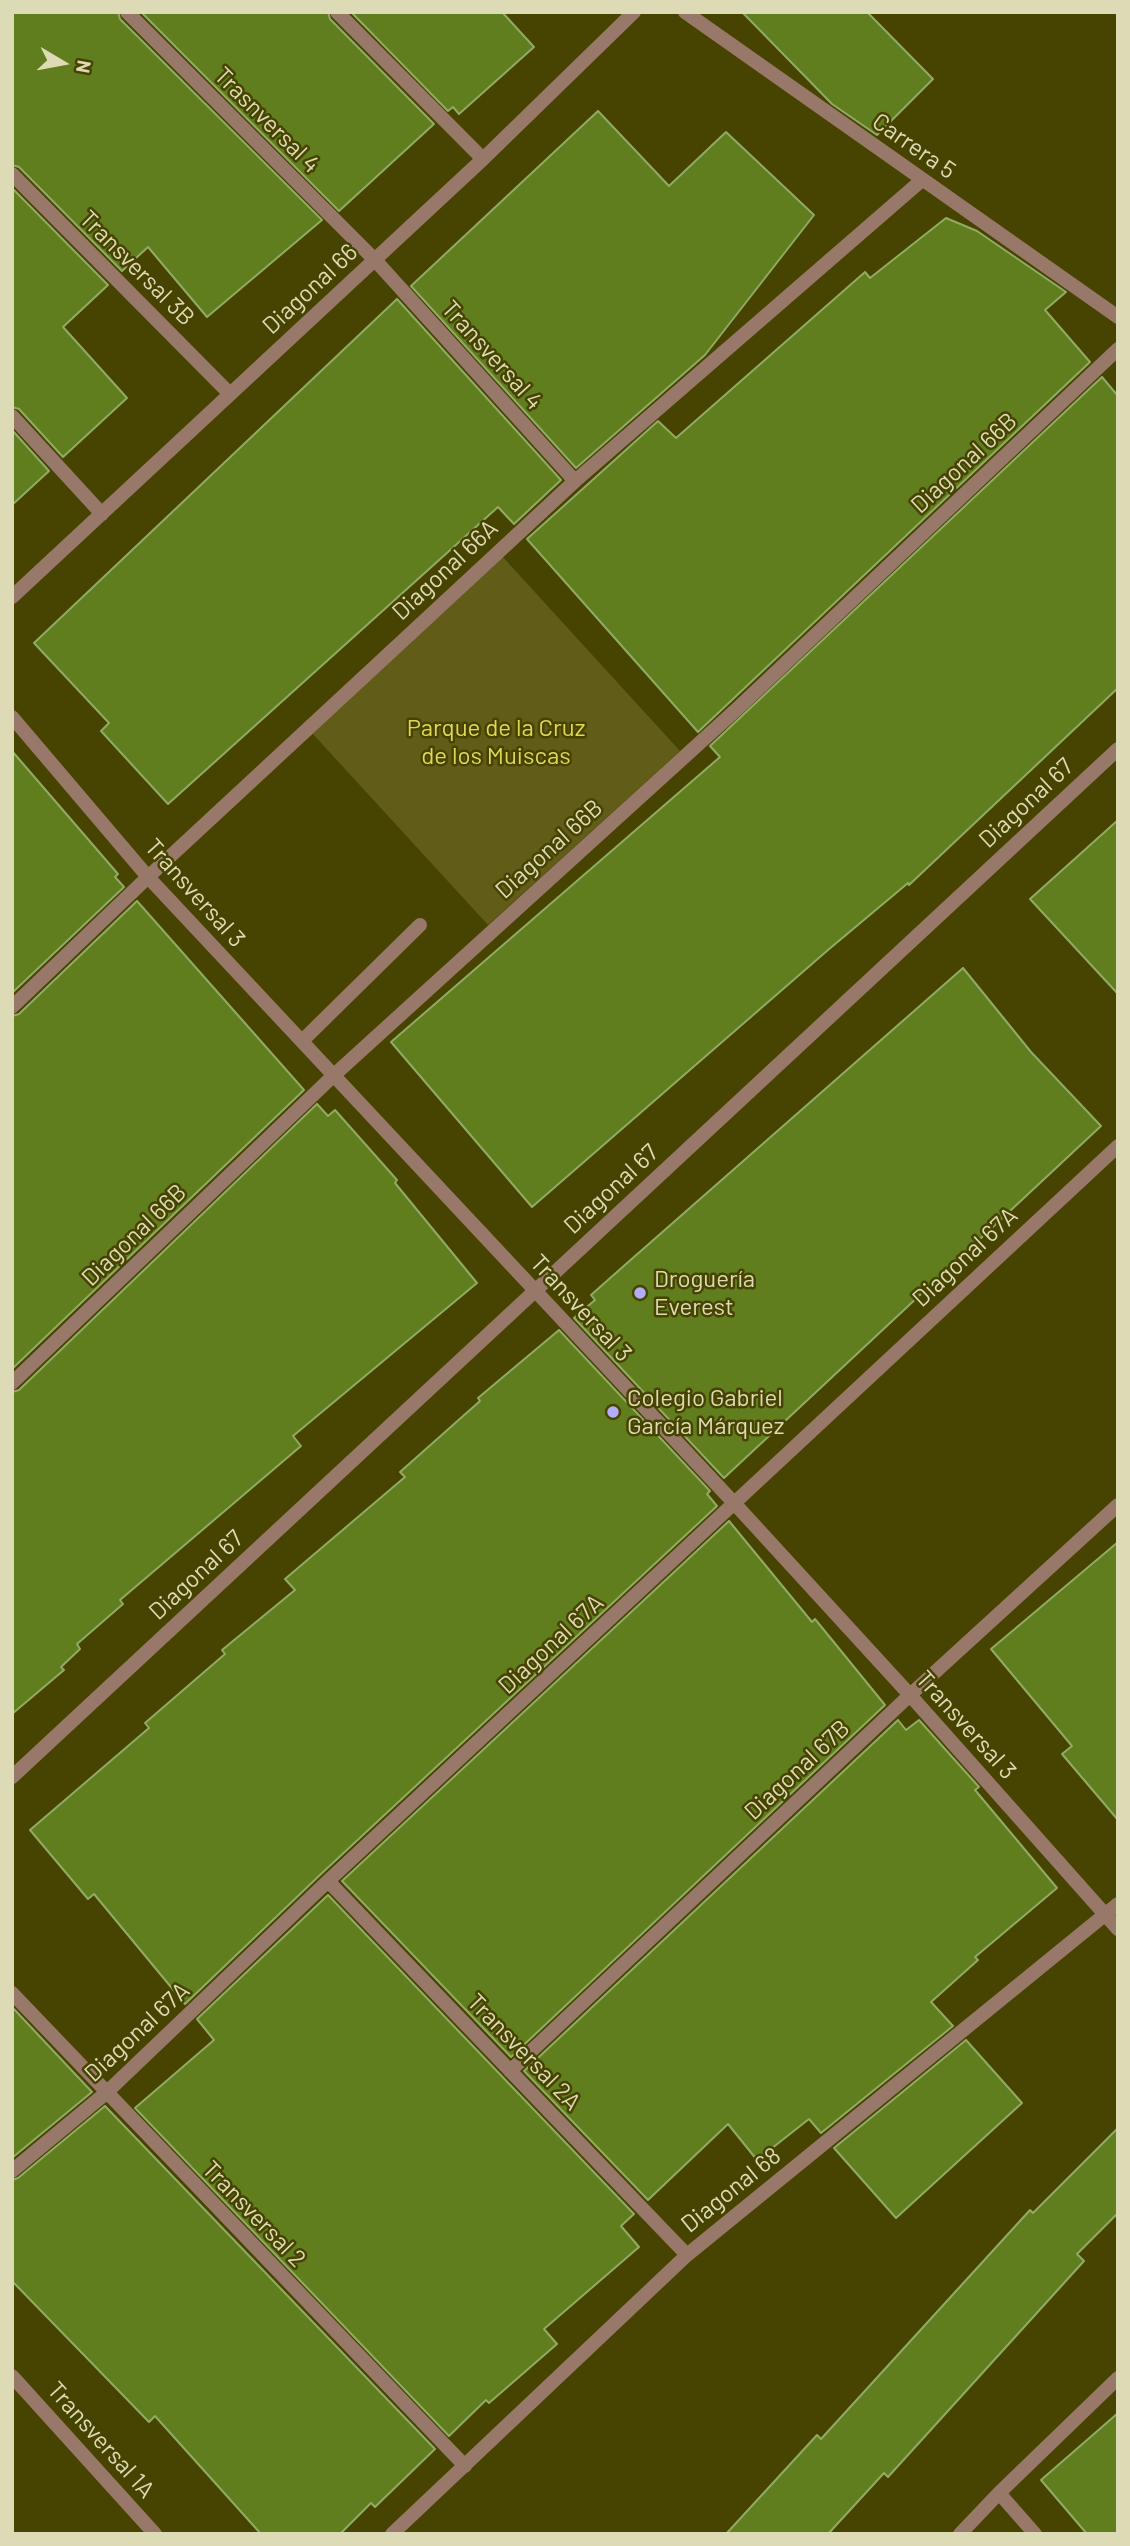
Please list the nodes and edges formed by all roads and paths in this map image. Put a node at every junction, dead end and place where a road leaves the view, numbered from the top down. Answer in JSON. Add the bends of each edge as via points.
{"nodes":[{"id":1,"x":127,"y":12,"type":"edge"},
{"id":2,"x":337,"y":12,"type":"edge"},
{"id":3,"x":634,"y":12,"type":"edge"},
{"id":4,"x":685,"y":12,"type":"edge"},
{"id":5,"x":483,"y":159,"type":"junction"},
{"id":6,"x":12,"y":174,"type":"edge"},
{"id":7,"x":922,"y":180,"type":"junction"},
{"id":8,"x":375,"y":260,"type":"junction"},
{"id":9,"x":1118,"y":317,"type":"edge"},
{"id":10,"x":1118,"y":349,"type":"edge"},
{"id":11,"x":230,"y":394,"type":"junction"},
{"id":12,"x":12,"y":416,"type":"edge"},
{"id":13,"x":575,"y":481,"type":"junction"},
{"id":14,"x":102,"y":514,"type":"junction"},
{"id":15,"x":12,"y":597,"type":"edge"},
{"id":16,"x":12,"y":717,"type":"edge"},
{"id":17,"x":1118,"y":749,"type":"edge"},
{"id":18,"x":148,"y":877,"type":"junction"},
{"id":19,"x":420,"y":925,"type":"dead end"},
{"id":20,"x":12,"y":1007,"type":"edge"},
{"id":21,"x":302,"y":1041,"type":"junction"},
{"id":22,"x":334,"y":1076,"type":"junction"},
{"id":23,"x":1118,"y":1146,"type":"edge"},
{"id":24,"x":534,"y":1291,"type":"junction"},
{"id":25,"x":12,"y":1383,"type":"edge"},
{"id":26,"x":735,"y":1504,"type":"junction"},
{"id":27,"x":1118,"y":1505,"type":"edge"},
{"id":28,"x":910,"y":1695,"type":"junction"},
{"id":29,"x":12,"y":1777,"type":"edge"},
{"id":30,"x":328,"y":1881,"type":"junction"},
{"id":31,"x":1118,"y":1904,"type":"edge"},
{"id":32,"x":1105,"y":1915,"type":"junction"},
{"id":33,"x":1118,"y":1929,"type":"edge"},
{"id":34,"x":12,"y":1993,"type":"edge"},
{"id":35,"x":510,"y":2071,"type":"junction"},
{"id":36,"x":106,"y":2093,"type":"junction"},
{"id":37,"x":12,"y":2171,"type":"edge"},
{"id":38,"x":687,"y":2255,"type":"junction"},
{"id":39,"x":12,"y":2376,"type":"edge"},
{"id":40,"x":1118,"y":2378,"type":"edge"},
{"id":41,"x":465,"y":2466,"type":"junction"},
{"id":42,"x":999,"y":2493,"type":"junction"},
{"id":43,"x":156,"y":2534,"type":"edge"},
{"id":44,"x":392,"y":2534,"type":"edge"},
{"id":45,"x":960,"y":2534,"type":"edge"},
{"id":46,"x":1035,"y":2534,"type":"edge"}],
"edges":[{"from":1,"to":8,"type":"street","name":"Trasnversal 4"},
{"from":2,"to":5,"type":"street"},
{"from":3,"to":5,"type":"street","name":"Diagonal 66"},
{"from":4,"to":7,"type":"street","name":"Carrera 5"},
{"from":5,"to":8,"type":"street","name":"Diagonal 66"},
{"from":6,"to":11,"type":"street","name":"Transversal 3B"},
{"from":7,"to":9,"type":"street","name":"Carrera 5"},
{"from":7,"to":13,"type":"street","name":"Diagonal 66A"},
{"from":8,"to":11,"type":"street","name":"Diagonal 66"},
{"from":8,"to":13,"type":"street","name":"Transversal 4"},
{"from":10,"to":22,"type":"street","name":"Diagonal 66B","via":[[737,709]]},
{"from":11,"to":14,"type":"street","name":"Diagonal 66"},
{"from":12,"to":14,"type":"street"},
{"from":13,"to":18,"type":"street","name":"Diagonal 66A"},
{"from":14,"to":15,"type":"street","name":"Diagonal 66"},
{"from":16,"to":18,"type":"street","name":"Transversal 3"},
{"from":17,"to":24,"type":"street","name":"Diagonal 67"},
{"from":18,"to":20,"type":"street","name":"Diagonal 66A"},
{"from":18,"to":21,"type":"street","name":"Transversal 3"},
{"from":19,"to":21,"type":"street"},
{"from":21,"to":22,"type":"street","name":"Transversal 3"},
{"from":22,"to":24,"type":"street","name":"Transversal 3"},
{"from":22,"to":25,"type":"street","name":"Diagonal 66B"},
{"from":23,"to":26,"type":"street","name":"Diagonal 67A"},
{"from":24,"to":26,"type":"street","name":"Transversal 3"},
{"from":24,"to":29,"type":"street","name":"Diagonal 67"},
{"from":26,"to":28,"type":"street","name":"Transversal 3"},
{"from":26,"to":30,"type":"street","name":"Diagonal 67A"},
{"from":27,"to":28,"type":"street","name":"Diagonal 67B"},
{"from":28,"to":32,"type":"street","name":"Transversal 3"},
{"from":28,"to":35,"type":"street","name":"Diagonal 67B"},
{"from":30,"to":35,"type":"street","name":"Transversal 2A"},
{"from":30,"to":36,"type":"street","name":"Diagonal 67A"},
{"from":31,"to":32,"type":"street","name":"Diagonal 68"},
{"from":32,"to":33,"type":"street","name":"Transversal 3"},
{"from":32,"to":38,"type":"street","name":"Diagonal 68"},
{"from":34,"to":36,"type":"street","name":"Transversal 2"},
{"from":35,"to":38,"type":"street","name":"Transversal 2A"},
{"from":36,"to":37,"type":"street","name":"Diagonal 67A"},
{"from":36,"to":41,"type":"street","name":"Transversal 2"},
{"from":38,"to":41,"type":"street","name":"Diagonal 68"},
{"from":39,"to":43,"type":"street","name":"Transversal 1A"},
{"from":40,"to":42,"type":"street"},
{"from":41,"to":44,"type":"street","name":"Diagonal 68"},
{"from":42,"to":45,"type":"street"},
{"from":42,"to":46,"type":"street"}]}
